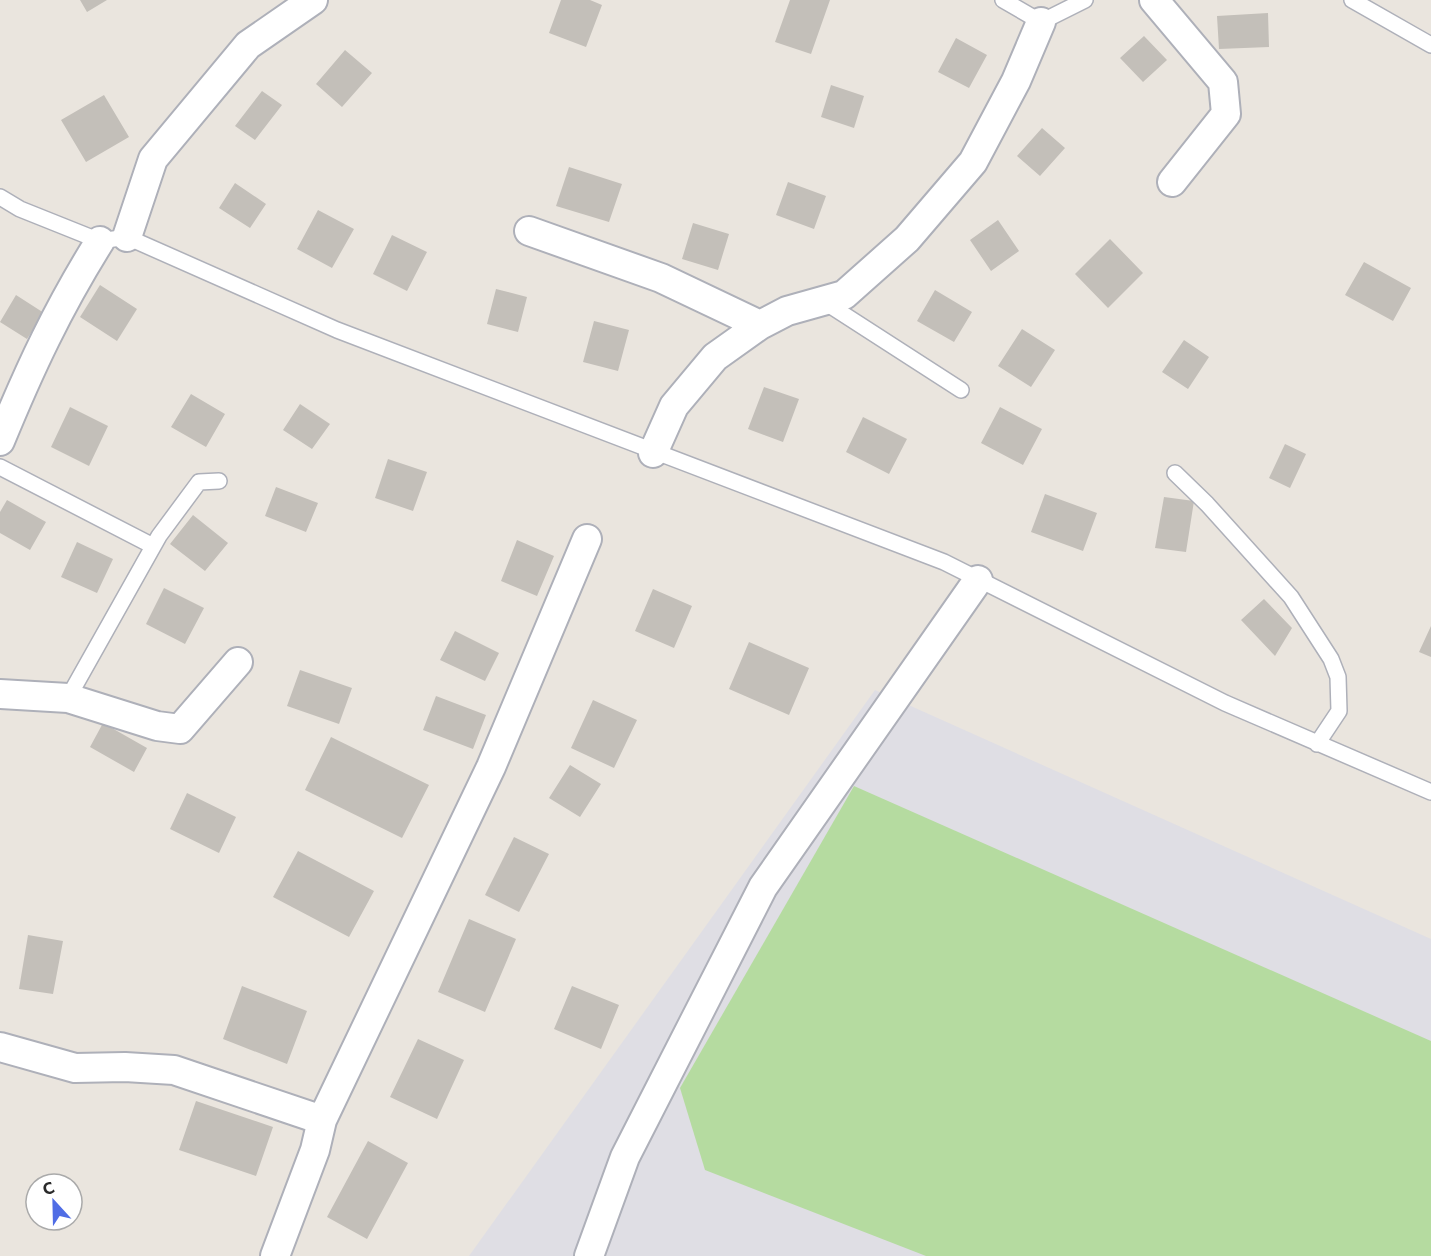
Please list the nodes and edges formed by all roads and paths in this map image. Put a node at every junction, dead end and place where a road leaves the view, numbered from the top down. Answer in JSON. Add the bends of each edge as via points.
{"nodes":[{"id":1,"x":313,"y":0,"type":"edge"},
{"id":2,"x":1003,"y":0,"type":"edge"},
{"id":3,"x":1085,"y":0,"type":"edge"},
{"id":4,"x":1154,"y":0,"type":"edge"},
{"id":5,"x":1352,"y":0,"type":"edge"},
{"id":6,"x":1041,"y":22,"type":"junction"},
{"id":7,"x":1431,"y":45,"type":"edge"},
{"id":8,"x":1172,"y":182,"type":"dead end"},
{"id":9,"x":0,"y":197,"type":"edge"},
{"id":10,"x":528,"y":231,"type":"dead end"},
{"id":11,"x":113,"y":239,"type":"junction"},
{"id":12,"x":823,"y":302,"type":"junction"},
{"id":13,"x":760,"y":325,"type":"junction"},
{"id":14,"x":961,"y":390,"type":"dead end"},
{"id":15,"x":0,"y":441,"type":"edge"},
{"id":16,"x":653,"y":453,"type":"junction"},
{"id":17,"x":0,"y":467,"type":"edge"},
{"id":18,"x":1175,"y":473,"type":"dead end"},
{"id":19,"x":219,"y":481,"type":"dead end"},
{"id":20,"x":587,"y":538,"type":"dead end"},
{"id":21,"x":153,"y":546,"type":"junction"},
{"id":22,"x":978,"y":580,"type":"junction"},
{"id":23,"x":238,"y":662,"type":"dead end"},
{"id":24,"x":0,"y":694,"type":"edge"},
{"id":25,"x":68,"y":698,"type":"junction"},
{"id":26,"x":1317,"y":744,"type":"junction"},
{"id":27,"x":1431,"y":792,"type":"edge"},
{"id":28,"x":0,"y":1047,"type":"edge"},
{"id":29,"x":322,"y":1120,"type":"junction"},
{"id":30,"x":275,"y":1256,"type":"edge"},
{"id":31,"x":589,"y":1256,"type":"edge"}],
"edges":[{"from":1,"to":11,"type":"street","via":[[248,45],[153,159]]},
{"from":2,"to":6,"type":"lane"},
{"from":3,"to":6,"type":"lane"},
{"from":4,"to":8,"type":"street","via":[[1223,82],[1226,114]]},
{"from":5,"to":7,"type":"lane"},
{"from":6,"to":12,"type":"street","via":[[1016,81],[973,162],[907,239],[844,296]]},
{"from":9,"to":11,"type":"lane","via":[[20,209]]},
{"from":10,"to":13,"type":"street","via":[[661,279]]},
{"from":11,"to":15,"type":"street","via":[[61,303]]},
{"from":11,"to":16,"type":"lane"},
{"from":12,"to":13,"type":"street","via":[[787,311]]},
{"from":12,"to":14,"type":"lane"},
{"from":13,"to":16,"type":"street","via":[[715,357],[674,406]]},
{"from":16,"to":22,"type":"lane","via":[[944,562]]},
{"from":17,"to":21,"type":"lane"},
{"from":18,"to":26,"type":"lane","via":[[1291,597],[1331,659],[1338,677],[1339,711]]},
{"from":19,"to":21,"type":"lane","via":[[199,482]]},
{"from":20,"to":29,"type":"street","via":[[491,767]]},
{"from":21,"to":25,"type":"lane"},
{"from":22,"to":26,"type":"lane","via":[[1225,703]]},
{"from":22,"to":31,"type":"street","via":[[764,887],[625,1157]]},
{"from":23,"to":25,"type":"street","via":[[180,729],[157,726]]},
{"from":24,"to":25,"type":"street"},
{"from":26,"to":27,"type":"lane"},
{"from":28,"to":29,"type":"street","via":[[75,1068],[174,1070]]},
{"from":29,"to":30,"type":"street","via":[[315,1150]]}]}
